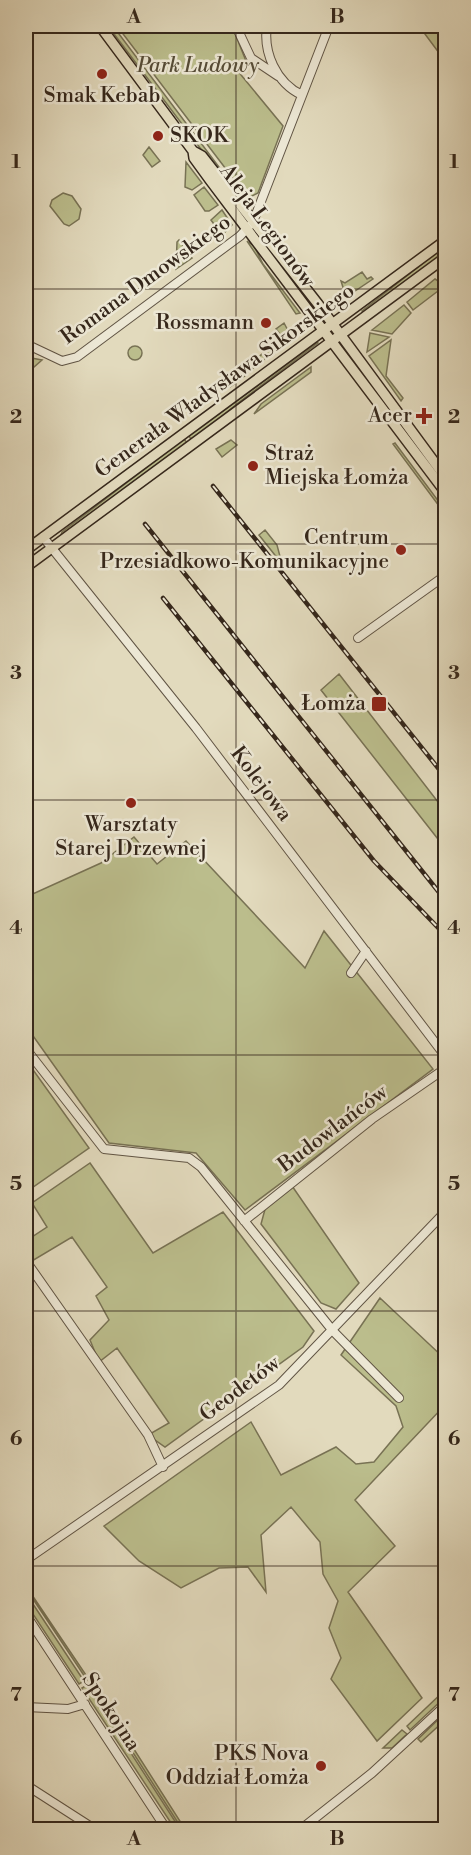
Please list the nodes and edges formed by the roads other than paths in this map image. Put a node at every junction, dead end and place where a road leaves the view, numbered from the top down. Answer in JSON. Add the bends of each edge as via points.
{"nodes":[{"id":1,"x":100,"y":26,"type":"edge"},
{"id":2,"x":236,"y":26,"type":"edge"},
{"id":3,"x":267,"y":26,"type":"edge"},
{"id":4,"x":329,"y":26,"type":"edge"},
{"id":5,"x":280,"y":76,"type":"junction"},
{"id":6,"x":302,"y":94,"type":"junction"},
{"id":7,"x":249,"y":225,"type":"junction"},
{"id":8,"x":446,"y":240,"type":"edge"},
{"id":9,"x":446,"y":257,"type":"edge"},
{"id":10,"x":333,"y":324,"type":"junction"},
{"id":11,"x":322,"y":332,"type":"junction"},
{"id":12,"x":341,"y":335,"type":"junction"},
{"id":13,"x":331,"y":343,"type":"junction"},
{"id":14,"x":26,"y":344,"type":"edge"},
{"id":15,"x":446,"y":478,"type":"edge"},
{"id":16,"x":446,"y":494,"type":"edge"},
{"id":17,"x":43,"y":537,"type":"junction"},
{"id":18,"x":26,"y":547,"type":"edge"},
{"id":19,"x":52,"y":548,"type":"junction"},
{"id":20,"x":26,"y":567,"type":"edge"},
{"id":21,"x":446,"y":575,"type":"edge"},
{"id":22,"x":358,"y":638,"type":"dead end"},
{"id":23,"x":366,"y":951,"type":"junction"},
{"id":24,"x":351,"y":973,"type":"dead end"},
{"id":25,"x":26,"y":1049,"type":"edge"},
{"id":26,"x":446,"y":1057,"type":"edge"},
{"id":27,"x":446,"y":1068,"type":"edge"},
{"id":28,"x":446,"y":1211,"type":"edge"},
{"id":29,"x":244,"y":1221,"type":"junction"},
{"id":30,"x":26,"y":1261,"type":"edge"},
{"id":31,"x":333,"y":1331,"type":"junction"},
{"id":32,"x":399,"y":1398,"type":"dead end"},
{"id":33,"x":163,"y":1467,"type":"junction"},
{"id":34,"x":26,"y":1560,"type":"edge"},
{"id":35,"x":26,"y":1615,"type":"edge"},
{"id":36,"x":85,"y":1704,"type":"junction"},
{"id":37,"x":446,"y":1705,"type":"edge"},
{"id":38,"x":26,"y":1707,"type":"edge"},
{"id":39,"x":26,"y":1785,"type":"edge"},
{"id":40,"x":96,"y":1830,"type":"edge"},
{"id":41,"x":167,"y":1830,"type":"edge"},
{"id":42,"x":300,"y":1830,"type":"edge"}],
"edges":[{"from":1,"to":7,"type":"main road","name":"Aleja Legionów","via":[[194,151],[202,156]]},
{"from":2,"to":5,"type":"street","via":[[251,58]]},
{"from":3,"to":5,"type":"street","via":[[267,49]]},
{"from":4,"to":6,"type":"street"},
{"from":5,"to":6,"type":"street"},
{"from":6,"to":7,"type":"street"},
{"from":7,"to":10,"type":"main road","name":"Aleja Legionów"},
{"from":7,"to":11,"type":"main road","name":"Aleja Legionów"},
{"from":7,"to":14,"type":"street","name":"Romana Dmowskiego","via":[[240,236],[77,357],[62,361]]},
{"from":8,"to":10,"type":"main road","name":"Generała Władysława Sikorskiego"},
{"from":9,"to":12,"type":"main road","name":"Generała Władysława Sikorskiego"},
{"from":10,"to":11,"type":"main road","name":"Generała Władysława Sikorskiego"},
{"from":10,"to":12,"type":"main road","name":"Aleja Legionów"},
{"from":11,"to":13,"type":"main road","name":"Aleja Legionów"},
{"from":11,"to":17,"type":"main road","name":"Generała Władysława Sikorskiego"},
{"from":12,"to":13,"type":"main road","name":"Generała Władysława Sikorskiego"},
{"from":12,"to":15,"type":"main road","name":"Aleja Legionów"},
{"from":13,"to":16,"type":"main road","name":"Aleja Legionów"},
{"from":13,"to":19,"type":"main road","name":"Generała Władysława Sikorskiego"},
{"from":17,"to":18,"type":"main road","name":"Generała Władysława Sikorskiego"},
{"from":17,"to":19,"type":"street","name":"Kolejowa"},
{"from":19,"to":20,"type":"main road","name":"Generała Władysława Sikorskiego"},
{"from":19,"to":23,"type":"street","name":"Kolejowa","via":[[176,702]]},
{"from":21,"to":22,"type":"street"},
{"from":23,"to":24,"type":"street"},
{"from":23,"to":26,"type":"street","name":"Kolejowa"},
{"from":25,"to":29,"type":"street","via":[[104,1149],[189,1158],[201,1167]]},
{"from":27,"to":29,"type":"street","name":"Budowlańców","via":[[372,1119]]},
{"from":28,"to":31,"type":"street","name":"Geodetów"},
{"from":29,"to":31,"type":"street"},
{"from":30,"to":33,"type":"street","via":[[148,1435]]},
{"from":31,"to":32,"type":"street"},
{"from":31,"to":33,"type":"street","name":"Geodetów","via":[[279,1385]]},
{"from":33,"to":34,"type":"street","name":"Geodetów"},
{"from":35,"to":36,"type":"street","name":"Spokojna"},
{"from":36,"to":38,"type":"street","via":[[68,1709]]},
{"from":36,"to":41,"type":"street","name":"Spokojna"},
{"from":37,"to":42,"type":"street","via":[[372,1773]]},
{"from":39,"to":40,"type":"street"}]}
